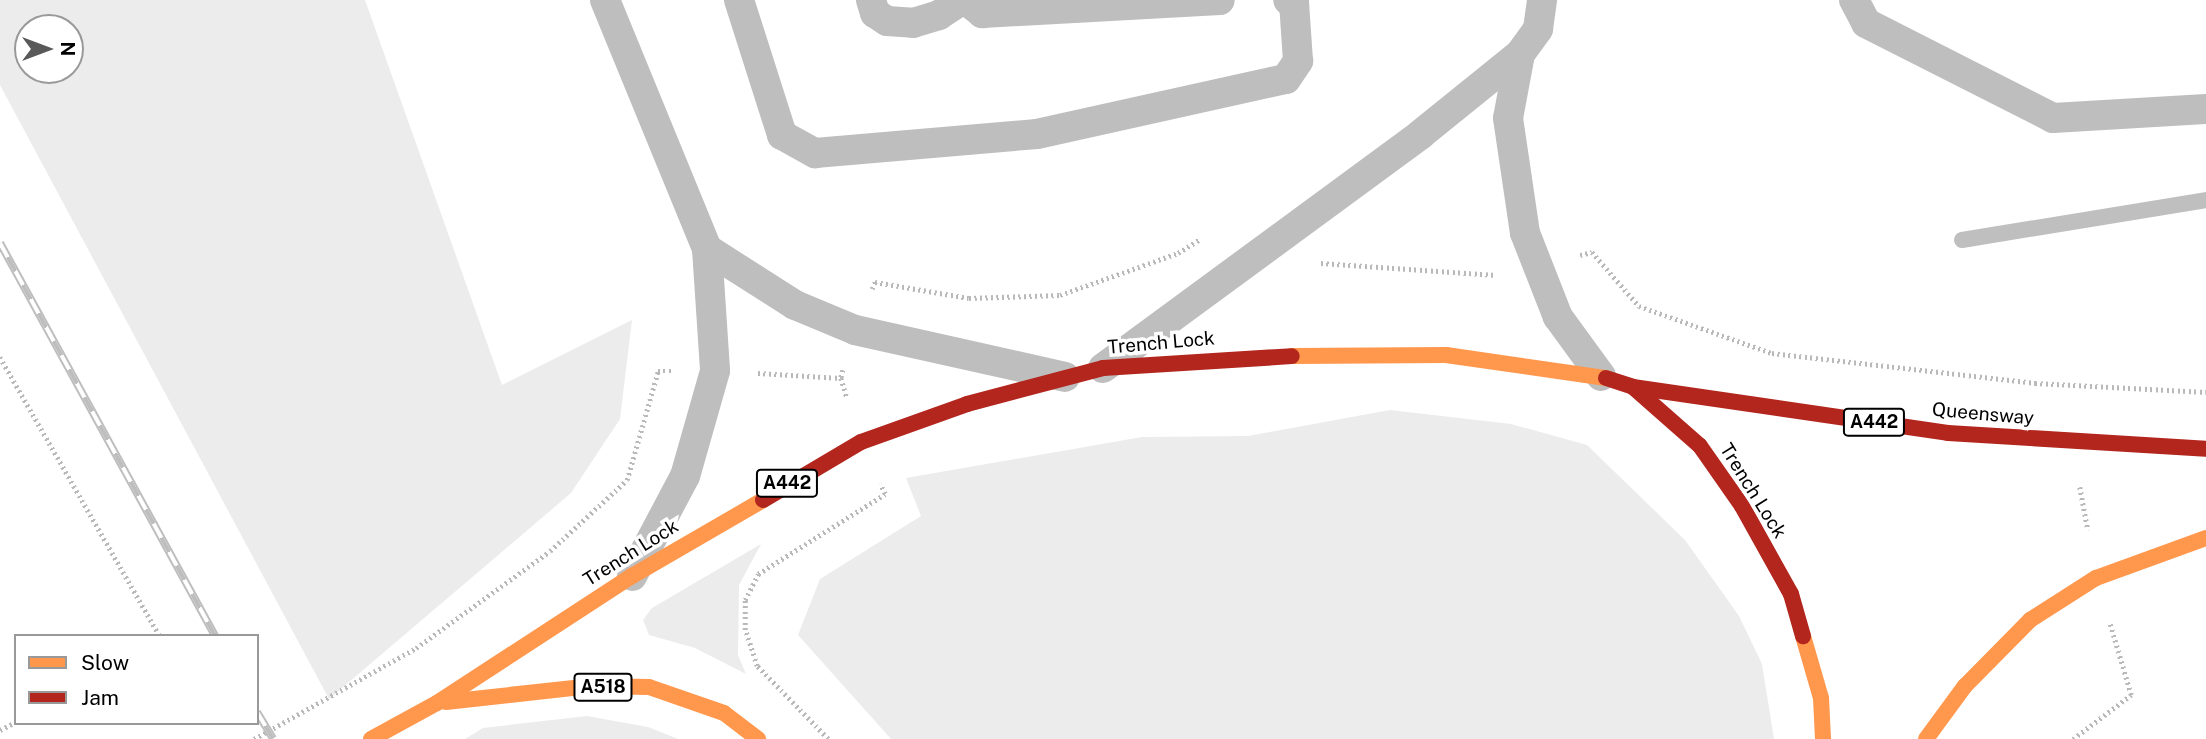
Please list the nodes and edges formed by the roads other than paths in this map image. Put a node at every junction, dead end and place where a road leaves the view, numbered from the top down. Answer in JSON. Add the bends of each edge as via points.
{"nodes":[{"id":1,"x":605,"y":0,"type":"edge"},
{"id":2,"x":739,"y":0,"type":"edge"},
{"id":3,"x":871,"y":0,"type":"edge"},
{"id":4,"x":964,"y":0,"type":"edge"},
{"id":5,"x":1220,"y":0,"type":"edge"},
{"id":6,"x":1288,"y":0,"type":"edge"},
{"id":7,"x":1542,"y":0,"type":"edge"},
{"id":8,"x":1854,"y":0,"type":"edge"},
{"id":9,"x":1520,"y":54,"type":"junction"},
{"id":10,"x":2206,"y":109,"type":"edge"},
{"id":11,"x":707,"y":249,"type":"junction"},
{"id":12,"x":1103,"y":368,"type":"junction"},
{"id":13,"x":1601,"y":376,"type":"junction"},
{"id":14,"x":1065,"y":377,"type":"junction"},
{"id":15,"x":1633,"y":387,"type":"junction"},
{"id":16,"x":2206,"y":449,"type":"edge"},
{"id":17,"x":2206,"y":538,"type":"edge"},
{"id":18,"x":632,"y":576,"type":"junction"},
{"id":19,"x":436,"y":704,"type":"junction"},
{"id":20,"x":371,"y":739,"type":"edge"},
{"id":21,"x":758,"y":739,"type":"edge"},
{"id":22,"x":1823,"y":739,"type":"edge"},
{"id":23,"x":1926,"y":739,"type":"edge"}],
"edges":[{"from":1,"to":11,"type":"lane"},
{"from":2,"to":6,"type":"lane","via":[[782,135],[815,153],[1037,134],[1286,79],[1298,61],[1294,2]]},
{"from":3,"to":4,"type":"lane","via":[[875,12],[887,21],[913,23]]},
{"from":4,"to":5,"type":"lane","via":[[982,12]]},
{"from":7,"to":9,"type":"lane","via":[[1538,29]]},
{"from":8,"to":10,"type":"lane","via":[[1866,23],[2053,118]]},
{"from":9,"to":12,"type":"lane","via":[[1421,134]]},
{"from":9,"to":13,"type":"lane","via":[[1508,118],[1515,189],[1535,264],[1558,317]]},
{"from":11,"to":14,"type":"lane","via":[[795,305],[855,330]]},
{"from":11,"to":18,"type":"lane","via":[[715,371],[685,476]]},
{"from":12,"to":13,"type":"main road","name":"Trench Lock","number":"A442","via":[[1217,359],[1446,355]]},
{"from":12,"to":14,"type":"main road","name":"Trench Lock","number":"A442"},
{"from":13,"to":15,"type":"main road","name":"Trench Lock","number":"A442"},
{"from":14,"to":18,"type":"main road","name":"Trench Lock","number":"A442","via":[[967,404],[861,443]]},
{"from":15,"to":16,"type":"main road","name":"Queensway","number":"A442","via":[[1948,433]]},
{"from":15,"to":22,"type":"main road","name":"Trench Lock","number":"A442","via":[[1700,446],[1742,506],[1791,594],[1821,698]]},
{"from":17,"to":23,"type":"main road","via":[[2096,578],[2030,620],[1965,686]]},
{"from":18,"to":19,"type":"main road","name":"Trench Lock","number":"A442"},
{"from":19,"to":20,"type":"main road","name":"Trench Lock","number":"A442"},
{"from":19,"to":21,"type":"main road","number":"A518","via":[[590,686],[649,687],[724,713]]}]}
